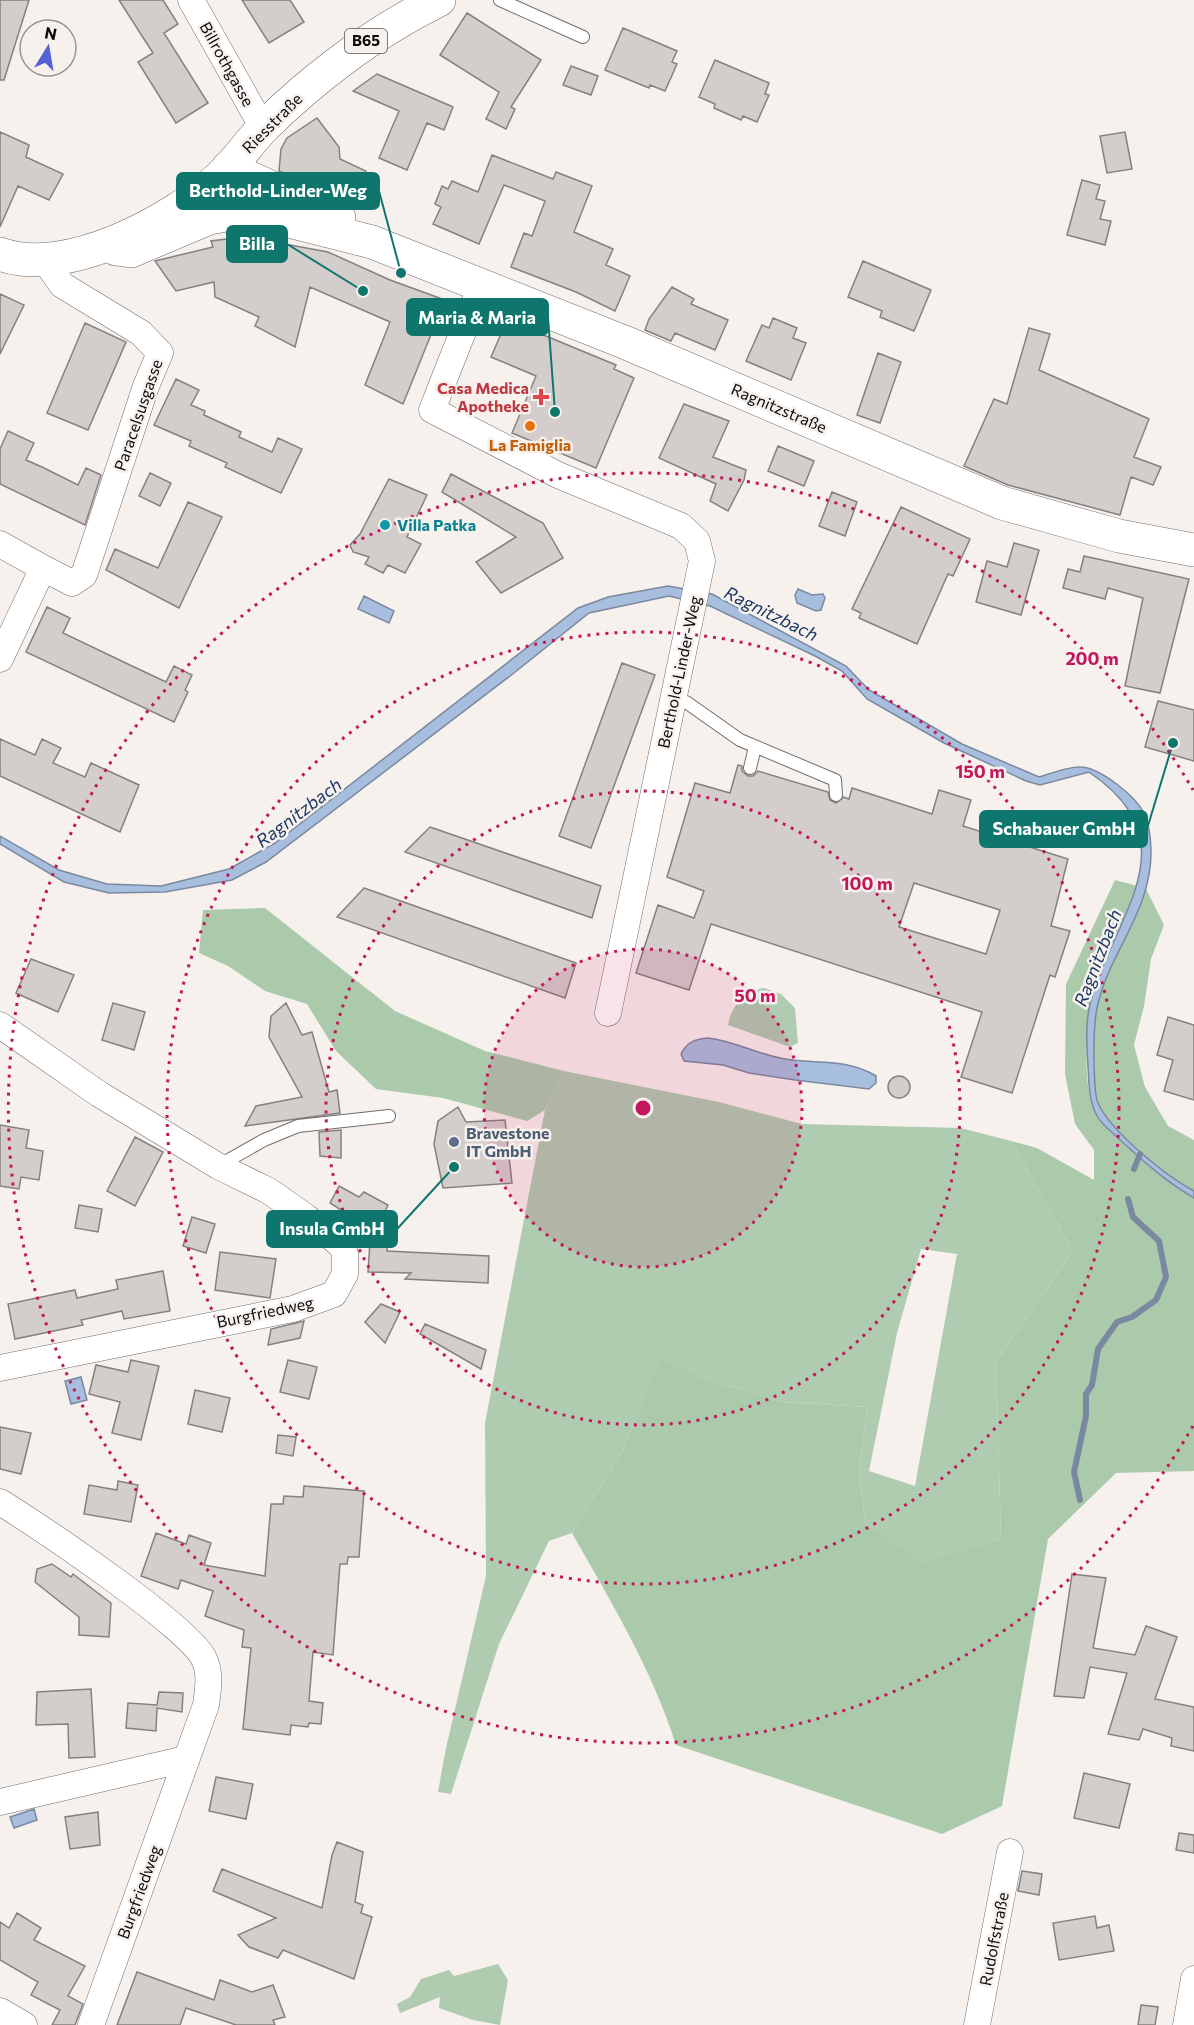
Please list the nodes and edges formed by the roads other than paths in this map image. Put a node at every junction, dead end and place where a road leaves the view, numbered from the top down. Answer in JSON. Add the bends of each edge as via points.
{"nodes":[{"id":1,"x":191,"y":0,"type":"edge"},
{"id":2,"x":439,"y":0,"type":"edge"},
{"id":3,"x":500,"y":0,"type":"edge"},
{"id":4,"x":583,"y":38,"type":"dead end"},
{"id":5,"x":263,"y":128,"type":"junction"},
{"id":6,"x":224,"y":173,"type":"junction"},
{"id":7,"x":249,"y":211,"type":"junction"},
{"id":8,"x":372,"y":242,"type":"junction"},
{"id":9,"x":102,"y":247,"type":"junction"},
{"id":10,"x":0,"y":254,"type":"edge"},
{"id":11,"x":45,"y":261,"type":"junction"},
{"id":12,"x":481,"y":286,"type":"junction"},
{"id":13,"x":0,"y":544,"type":"edge"},
{"id":14,"x":1194,"y":550,"type":"edge"},
{"id":15,"x":43,"y":568,"type":"junction"},
{"id":16,"x":0,"y":659,"type":"edge"},
{"id":17,"x":673,"y":699,"type":"junction"},
{"id":18,"x":755,"y":747,"type":"junction"},
{"id":19,"x":750,"y":768,"type":"dead end"},
{"id":20,"x":836,"y":795,"type":"dead end"},
{"id":21,"x":608,"y":1013,"type":"dead end"},
{"id":22,"x":0,"y":1025,"type":"edge"},
{"id":23,"x":389,"y":1116,"type":"dead end"},
{"id":24,"x":218,"y":1166,"type":"junction"},
{"id":25,"x":0,"y":1368,"type":"edge"},
{"id":26,"x":0,"y":1502,"type":"edge"},
{"id":27,"x":186,"y":1759,"type":"junction"},
{"id":28,"x":0,"y":1802,"type":"edge"},
{"id":29,"x":1010,"y":1852,"type":"dead end"},
{"id":30,"x":1194,"y":1979,"type":"edge"},
{"id":31,"x":0,"y":2011,"type":"edge"},
{"id":32,"x":24,"y":2025,"type":"edge"},
{"id":33,"x":91,"y":2025,"type":"edge"},
{"id":34,"x":977,"y":2025,"type":"edge"},
{"id":35,"x":1186,"y":2025,"type":"edge"}],
"edges":[{"from":1,"to":5,"type":"street","name":"Billrothgasse"},
{"from":2,"to":5,"type":"main road","name":"Riesstraße","number":"B65","via":[[364,42]]},
{"from":3,"to":4,"type":"lane"},
{"from":5,"to":6,"type":"main road","name":"Riesstraße","number":"B65"},
{"from":6,"to":7,"type":"main road","name":"Ragnitzstraße","via":[[231,200]]},
{"from":6,"to":8,"type":"main road","name":"Ragnitzstraße","via":[[333,214]]},
{"from":6,"to":9,"type":"main road","name":"Riesstraße","number":"B65","via":[[170,213]]},
{"from":7,"to":8,"type":"main road","name":"Ragnitzstraße"},
{"from":7,"to":9,"type":"main road","name":"Ragnitzstraße","via":[[209,218],[131,251]]},
{"from":8,"to":12,"type":"main road","name":"Ragnitzstraße"},
{"from":9,"to":11,"type":"main road","name":"Riesstraße","number":"B65"},
{"from":10,"to":11,"type":"main road","name":"Riesstraße","number":"B65"},
{"from":11,"to":15,"type":"street","name":"Paracelsusgasse","via":[[62,285],[141,333],[160,354],[84,574],[72,583]]},
{"from":12,"to":14,"type":"main road","name":"Ragnitzstraße","via":[[624,342],[1002,503],[1119,536]]},
{"from":12,"to":17,"type":"street","name":"Berthold-Linder-Weg","via":[[432,410],[558,475],[681,526],[697,541],[702,561]]},
{"from":13,"to":15,"type":"street","name":"Paracelsusgasse"},
{"from":15,"to":16,"type":"street"},
{"from":17,"to":18,"type":"lane","via":[[686,702]]},
{"from":17,"to":21,"type":"street","name":"Berthold-Linder-Weg"},
{"from":18,"to":19,"type":"lane"},
{"from":18,"to":20,"type":"lane","via":[[835,780]]},
{"from":22,"to":24,"type":"street","name":"Burgfriedweg","via":[[99,1094]]},
{"from":23,"to":24,"type":"lane","via":[[286,1130]]},
{"from":24,"to":25,"type":"street","name":"Burgfriedweg","via":[[269,1191],[342,1246],[345,1274],[334,1294],[293,1309]]},
{"from":26,"to":27,"type":"street","name":"Burgfriedweg","via":[[159,1615],[196,1647],[208,1672],[208,1689]]},
{"from":27,"to":28,"type":"street"},
{"from":27,"to":33,"type":"street","name":"Burgfriedweg"},
{"from":29,"to":34,"type":"street","name":"Rudolfstraße"},
{"from":30,"to":35,"type":"street"},
{"from":31,"to":32,"type":"street"}]}
